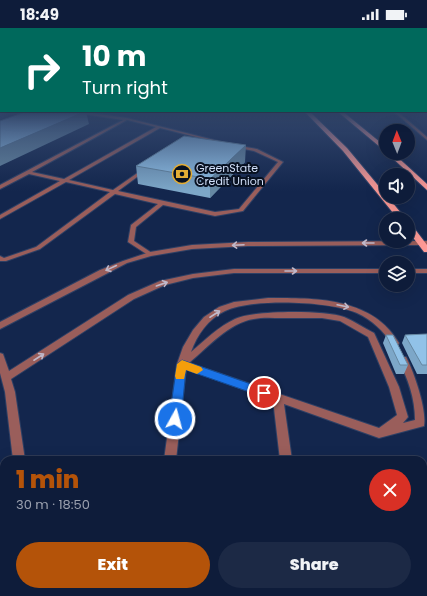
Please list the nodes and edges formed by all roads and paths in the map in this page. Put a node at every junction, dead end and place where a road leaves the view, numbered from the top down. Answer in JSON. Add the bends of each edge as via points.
{"nodes":[{"id":1,"x":92,"y":138,"type":"edge"},
{"id":2,"x":141,"y":138,"type":"edge"},
{"id":3,"x":203,"y":138,"type":"edge"},
{"id":4,"x":333,"y":138,"type":"edge"},
{"id":5,"x":371,"y":138,"type":"edge"},
{"id":6,"x":379,"y":144,"type":"edge"},
{"id":7,"x":397,"y":160,"type":"edge"},
{"id":8,"x":149,"y":165,"type":"edge"},
{"id":9,"x":28,"y":172,"type":"junction"},
{"id":10,"x":66,"y":180,"type":"junction"},
{"id":11,"x":0,"y":187,"type":"edge"},
{"id":12,"x":427,"y":188,"type":"edge"},
{"id":13,"x":113,"y":191,"type":"junction"},
{"id":14,"x":162,"y":203,"type":"junction"},
{"id":15,"x":396,"y":212,"type":"edge"},
{"id":16,"x":0,"y":217,"type":"edge"},
{"id":17,"x":415,"y":233,"type":"edge"},
{"id":18,"x":424,"y":243,"type":"edge"},
{"id":19,"x":427,"y":250,"type":"edge"},
{"id":20,"x":150,"y":254,"type":"junction"},
{"id":21,"x":0,"y":258,"type":"edge"},
{"id":22,"x":379,"y":271,"type":"edge"},
{"id":23,"x":415,"y":271,"type":"edge"},
{"id":24,"x":427,"y":271,"type":"edge"},
{"id":25,"x":0,"y":326,"type":"edge"},
{"id":26,"x":0,"y":356,"type":"edge"},
{"id":27,"x":182,"y":364,"type":"junction"},
{"id":28,"x":6,"y":378,"type":"junction"},
{"id":29,"x":278,"y":398,"type":"junction"},
{"id":30,"x":379,"y":433,"type":"junction"},
{"id":31,"x":18,"y":456,"type":"edge"},
{"id":32,"x":170,"y":456,"type":"edge"},
{"id":33,"x":285,"y":456,"type":"edge"}],
"edges":[{"from":1,"to":9,"type":"street"},
{"from":2,"to":10,"type":"street"},
{"from":3,"to":14,"type":"street","via":[[255,150],[282,162],[241,210],[215,214]]},
{"from":4,"to":15,"type":"main road"},
{"from":5,"to":6,"type":"main road"},
{"from":7,"to":12,"type":"main road"},
{"from":8,"to":13,"type":"street"},
{"from":9,"to":10,"type":"street"},
{"from":9,"to":11,"type":"street"},
{"from":10,"to":13,"type":"street"},
{"from":10,"to":16,"type":"street"},
{"from":13,"to":14,"type":"street"},
{"from":13,"to":21,"type":"street","via":[[38,248],[4,260]]},
{"from":14,"to":20,"type":"street","via":[[133,226],[131,242]]},
{"from":17,"to":18,"type":"main road"},
{"from":18,"to":19,"type":"main road"},
{"from":18,"to":20,"type":"street","one_way":true,"via":[[248,244],[192,247]]},
{"from":20,"to":25,"type":"street","one_way":true,"via":[[103,272]]},
{"from":28,"to":22,"type":"street","one_way":true,"via":[[131,297],[163,283],[234,271]]},
{"from":23,"to":24,"type":"street"},
{"from":26,"to":28,"type":"street"},
{"from":27,"to":29,"type":"street"},
{"from":27,"to":30,"type":"street","via":[[222,330],[239,320],[253,316],[282,315],[342,318],[371,335],[394,387],[403,417]]},
{"from":27,"to":30,"type":"street","one_way":true,"via":[[189,342],[206,320],[222,309],[260,302],[297,301],[327,303],[355,309],[377,321],[392,336],[415,383],[421,405],[420,423]]},
{"from":27,"to":32,"type":"street"},
{"from":28,"to":31,"type":"street"},
{"from":29,"to":30,"type":"street"},
{"from":29,"to":33,"type":"street"}]}
